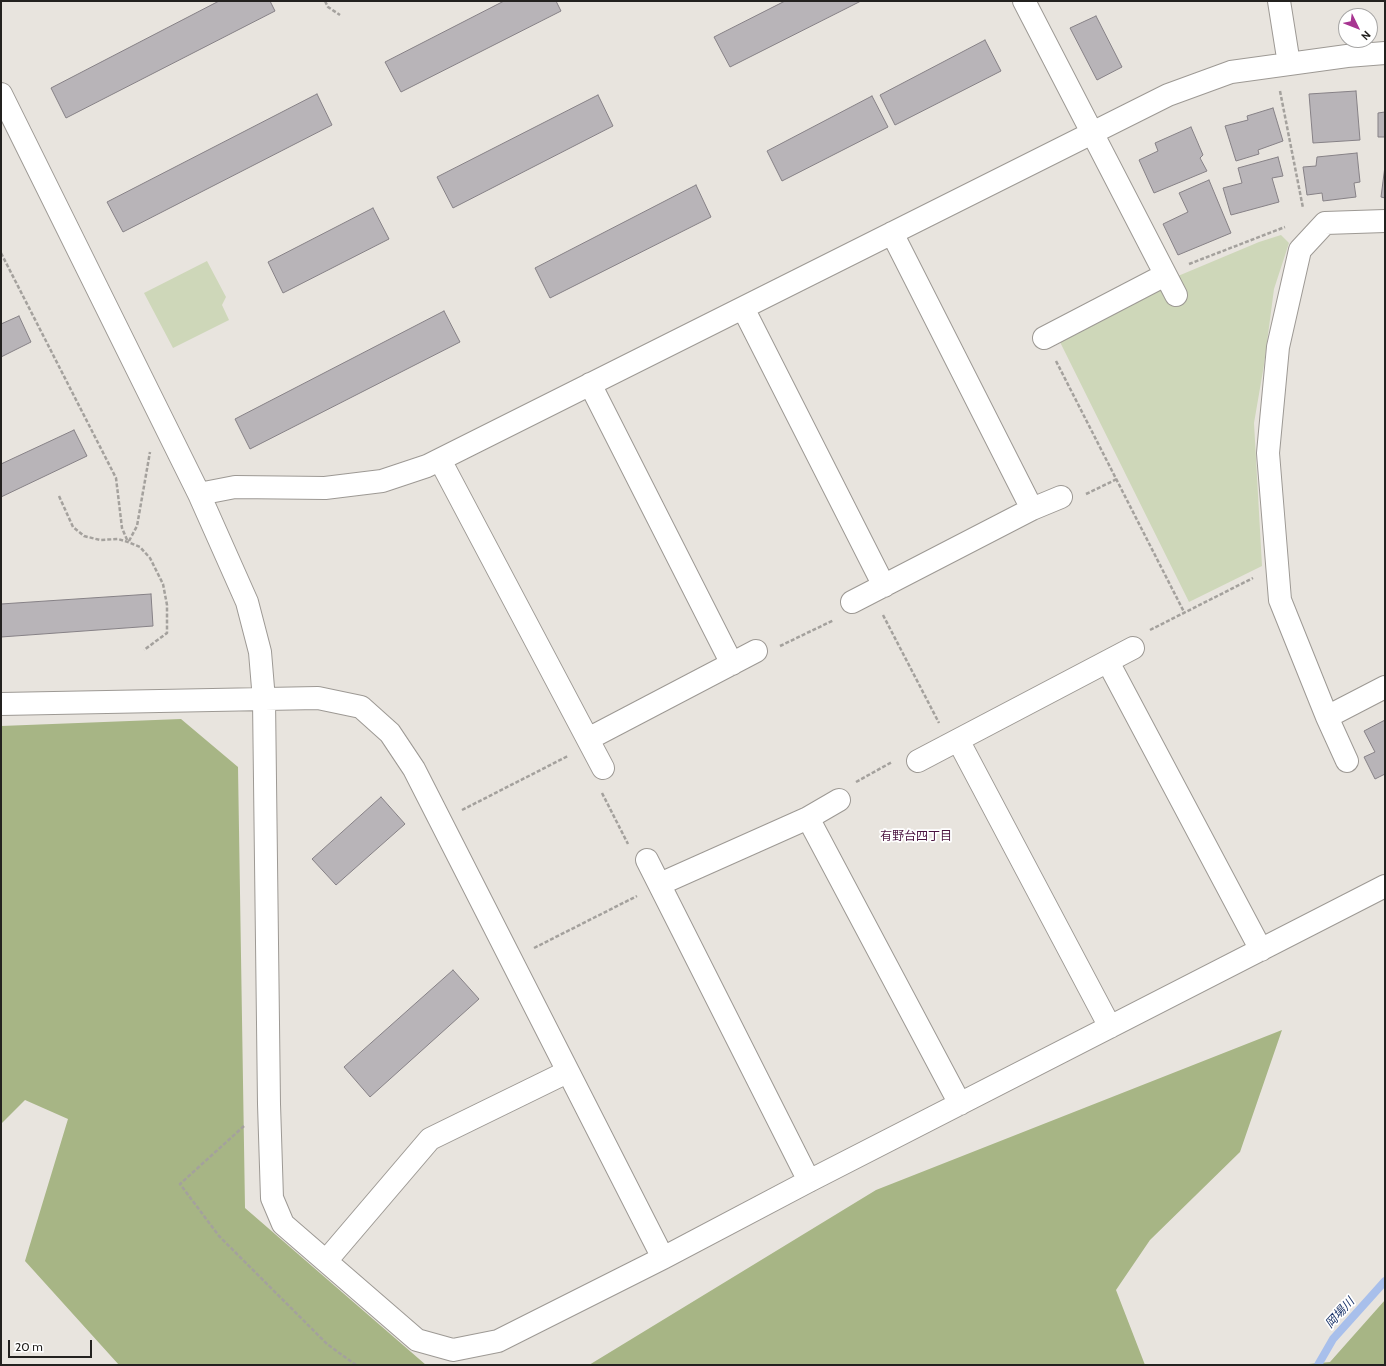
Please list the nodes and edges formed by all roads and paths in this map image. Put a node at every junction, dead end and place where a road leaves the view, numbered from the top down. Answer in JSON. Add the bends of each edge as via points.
{"nodes":[{"id":1,"x":325,"y":1,"type":"edge"},
{"id":2,"x":1024,"y":1,"type":"edge"},
{"id":3,"x":1279,"y":1,"type":"edge"},
{"id":4,"x":340,"y":15,"type":"dead end"},
{"id":5,"x":1385,"y":53,"type":"edge"},
{"id":6,"x":1282,"y":65,"type":"junction"},
{"id":7,"x":1,"y":94,"type":"edge"},
{"id":8,"x":1092,"y":133,"type":"junction"},
{"id":9,"x":1385,"y":222,"type":"edge"},
{"id":10,"x":1310,"y":229,"type":"junction"},
{"id":11,"x":892,"y":233,"type":"junction"},
{"id":12,"x":1,"y":253,"type":"edge"},
{"id":13,"x":1166,"y":275,"type":"junction"},
{"id":14,"x":1176,"y":295,"type":"dead end"},
{"id":15,"x":743,"y":308,"type":"junction"},
{"id":16,"x":1044,"y":338,"type":"joint"},
{"id":17,"x":590,"y":384,"type":"junction"},
{"id":18,"x":149,"y":452,"type":"dead end"},
{"id":19,"x":440,"y":460,"type":"junction"},
{"id":20,"x":199,"y":494,"type":"junction"},
{"id":21,"x":59,"y":496,"type":"dead end"},
{"id":22,"x":1061,"y":497,"type":"dead end"},
{"id":23,"x":1032,"y":509,"type":"junction"},
{"id":24,"x":128,"y":542,"type":"junction"},
{"id":25,"x":1277,"y":567,"type":"junction"},
{"id":26,"x":878,"y":589,"type":"junction"},
{"id":27,"x":852,"y":602,"type":"joint"},
{"id":28,"x":1184,"y":612,"type":"junction"},
{"id":29,"x":1132,"y":648,"type":"joint"},
{"id":30,"x":144,"y":650,"type":"dead end"},
{"id":31,"x":756,"y":651,"type":"joint"},
{"id":32,"x":1108,"y":662,"type":"junction"},
{"id":33,"x":732,"y":664,"type":"junction"},
{"id":34,"x":1385,"y":687,"type":"edge"},
{"id":35,"x":264,"y":700,"type":"junction"},
{"id":36,"x":1,"y":704,"type":"edge"},
{"id":37,"x":1327,"y":716,"type":"junction"},
{"id":38,"x":588,"y":739,"type":"junction"},
{"id":39,"x":954,"y":742,"type":"junction"},
{"id":40,"x":918,"y":761,"type":"joint"},
{"id":41,"x":1347,"y":761,"type":"dead end"},
{"id":42,"x":603,"y":768,"type":"joint"},
{"id":43,"x":839,"y":800,"type":"joint"},
{"id":44,"x":808,"y":818,"type":"junction"},
{"id":45,"x":440,"y":822,"type":"junction"},
{"id":46,"x":647,"y":860,"type":"joint"},
{"id":47,"x":660,"y":884,"type":"junction"},
{"id":48,"x":1385,"y":886,"type":"edge"},
{"id":49,"x":1261,"y":950,"type":"junction"},
{"id":50,"x":510,"y":960,"type":"junction"},
{"id":51,"x":1110,"y":1027,"type":"junction"},
{"id":52,"x":567,"y":1072,"type":"junction"},
{"id":53,"x":269,"y":1104,"type":"junction"},
{"id":54,"x":960,"y":1104,"type":"junction"},
{"id":55,"x":809,"y":1182,"type":"junction"},
{"id":56,"x":663,"y":1258,"type":"junction"},
{"id":57,"x":326,"y":1261,"type":"junction"},
{"id":58,"x":356,"y":1365,"type":"edge"}],
"edges":[{"from":1,"to":4,"type":"path"},
{"from":2,"to":8,"type":"street"},
{"from":3,"to":6,"type":"street"},
{"from":5,"to":6,"type":"street"},
{"from":6,"to":8,"type":"street","via":[[1231,72],[1168,95]]},
{"from":6,"to":10,"type":"path"},
{"from":7,"to":20,"type":"street"},
{"from":8,"to":11,"type":"street"},
{"from":8,"to":13,"type":"street"},
{"from":9,"to":10,"type":"street","via":[[1325,223]]},
{"from":10,"to":13,"type":"path","via":[[1278,228]]},
{"from":10,"to":25,"type":"street","via":[[1300,250],[1278,347],[1268,453]]},
{"from":11,"to":15,"type":"street"},
{"from":11,"to":23,"type":"street"},
{"from":12,"to":24,"type":"path","via":[[116,478],[122,528]]},
{"from":13,"to":14,"type":"street"},
{"from":13,"to":16,"type":"street"},
{"from":15,"to":17,"type":"street"},
{"from":15,"to":26,"type":"street"},
{"from":16,"to":28,"type":"path"},
{"from":17,"to":19,"type":"street"},
{"from":17,"to":33,"type":"street"},
{"from":18,"to":24,"type":"path","via":[[137,526]]},
{"from":19,"to":20,"type":"street","via":[[382,481],[325,488],[235,487]]},
{"from":19,"to":38,"type":"street"},
{"from":20,"to":35,"type":"street","via":[[247,602],[260,652]]},
{"from":21,"to":24,"type":"path","via":[[73,527],[84,536]]},
{"from":22,"to":23,"type":"street"},
{"from":23,"to":26,"type":"street"},
{"from":24,"to":30,"type":"path","via":[[140,547],[150,558],[163,584],[167,604],[167,634]]},
{"from":25,"to":28,"type":"path"},
{"from":25,"to":37,"type":"street","via":[[1280,600]]},
{"from":26,"to":27,"type":"street"},
{"from":26,"to":39,"type":"path"},
{"from":27,"to":31,"type":"path","via":[[856,609],[759,656]]},
{"from":28,"to":29,"type":"path","via":[[1129,641]]},
{"from":29,"to":32,"type":"street"},
{"from":31,"to":33,"type":"street"},
{"from":32,"to":39,"type":"street"},
{"from":32,"to":49,"type":"street"},
{"from":33,"to":38,"type":"street"},
{"from":34,"to":37,"type":"street"},
{"from":35,"to":36,"type":"street"},
{"from":35,"to":45,"type":"street","via":[[318,698],[361,707],[390,733],[414,769]]},
{"from":35,"to":53,"type":"street"},
{"from":37,"to":41,"type":"street"},
{"from":38,"to":42,"type":"street"},
{"from":38,"to":45,"type":"path","via":[[584,748]]},
{"from":39,"to":40,"type":"street"},
{"from":39,"to":51,"type":"street"},
{"from":40,"to":43,"type":"path","via":[[912,751],[834,793]]},
{"from":42,"to":46,"type":"path","via":[[592,774],[638,864]]},
{"from":43,"to":44,"type":"street"},
{"from":44,"to":47,"type":"street"},
{"from":44,"to":54,"type":"street"},
{"from":45,"to":50,"type":"street"},
{"from":46,"to":47,"type":"street"},
{"from":47,"to":50,"type":"path"},
{"from":47,"to":55,"type":"street"},
{"from":48,"to":49,"type":"street"},
{"from":49,"to":51,"type":"street"},
{"from":50,"to":52,"type":"street"},
{"from":51,"to":54,"type":"street"},
{"from":52,"to":56,"type":"street"},
{"from":52,"to":57,"type":"street","via":[[430,1138]]},
{"from":53,"to":57,"type":"street","via":[[272,1198],[283,1224]]},
{"from":53,"to":58,"type":"path","via":[[180,1184],[219,1236],[327,1344]]},
{"from":54,"to":55,"type":"street"},
{"from":55,"to":56,"type":"street"},
{"from":56,"to":57,"type":"street","via":[[498,1341],[452,1350],[417,1340]]}]}
